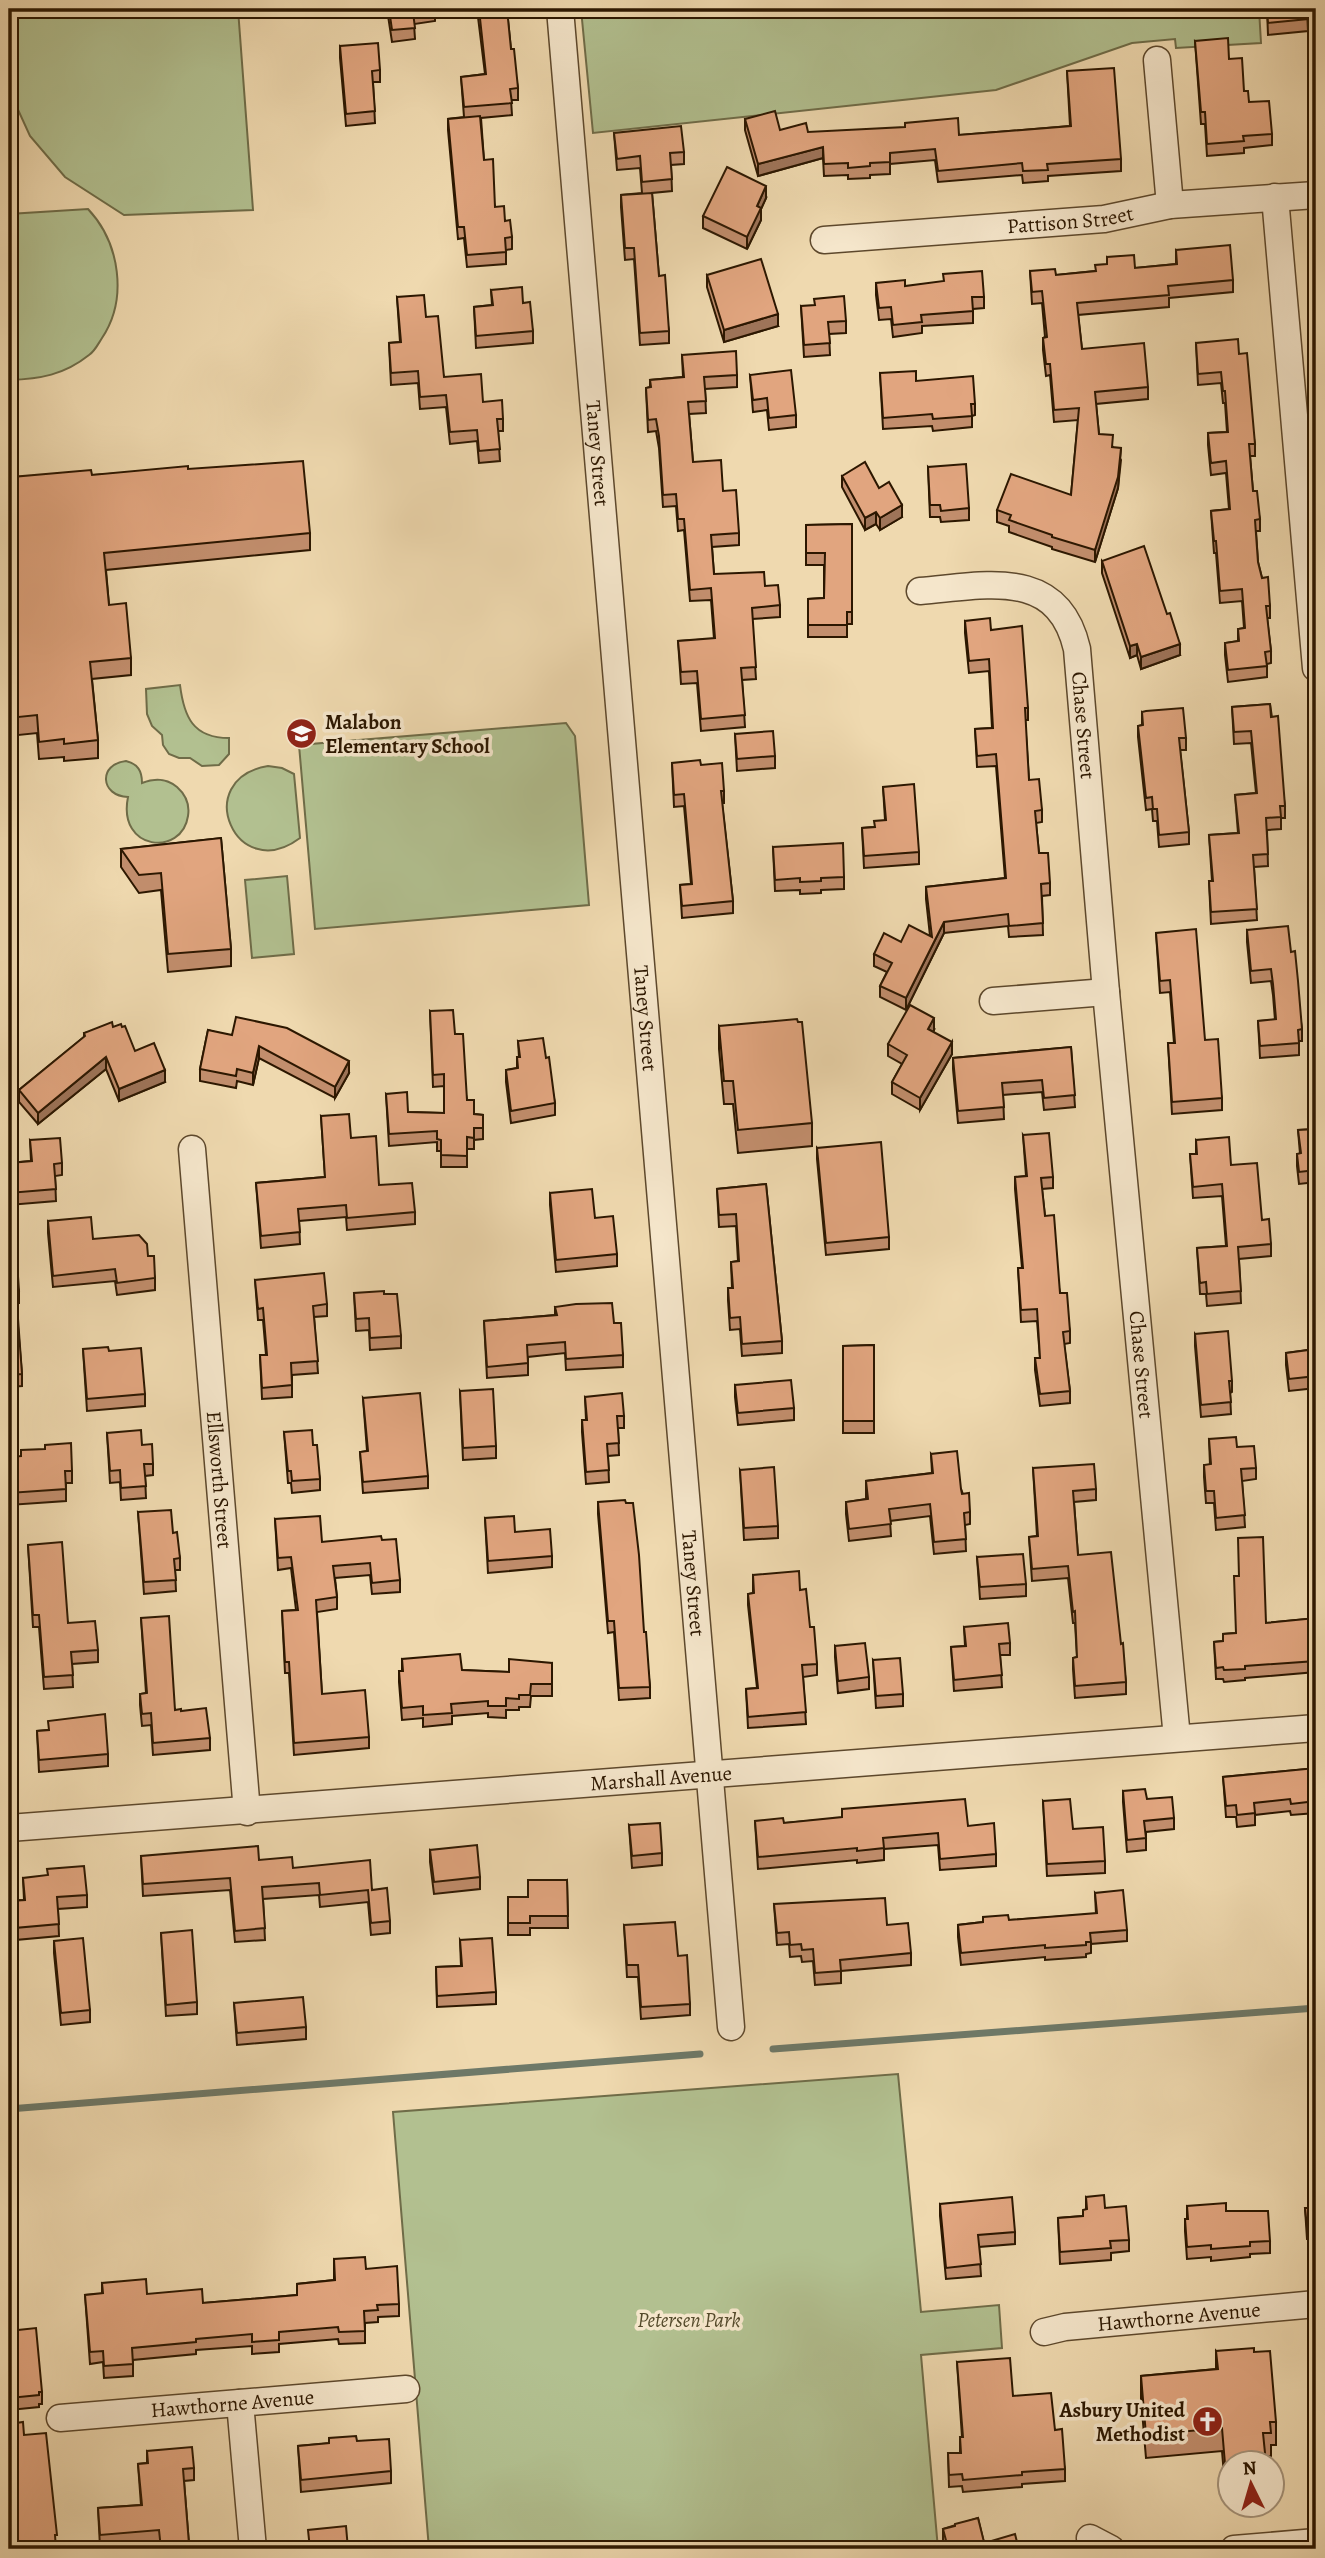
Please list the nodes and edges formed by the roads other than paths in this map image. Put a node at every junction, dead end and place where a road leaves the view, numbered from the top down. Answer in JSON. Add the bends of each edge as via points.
{"nodes":[{"id":1,"x":559,"y":9,"type":"edge"},
{"id":2,"x":1157,"y":60,"type":"dead end"},
{"id":3,"x":1316,"y":194,"type":"edge"},
{"id":4,"x":1276,"y":197,"type":"junction"},
{"id":5,"x":1170,"y":205,"type":"junction"},
{"id":6,"x":824,"y":240,"type":"dead end"},
{"id":7,"x":920,"y":591,"type":"dead end"},
{"id":8,"x":1316,"y":668,"type":"edge"},
{"id":9,"x":1106,"y":992,"type":"junction"},
{"id":10,"x":993,"y":1001,"type":"dead end"},
{"id":11,"x":192,"y":1149,"type":"dead end"},
{"id":12,"x":1316,"y":1728,"type":"edge"},
{"id":13,"x":1177,"y":1738,"type":"junction"},
{"id":14,"x":709,"y":1774,"type":"junction"},
{"id":15,"x":247,"y":1812,"type":"junction"},
{"id":16,"x":9,"y":1828,"type":"edge"},
{"id":17,"x":731,"y":2027,"type":"dead end"},
{"id":18,"x":1316,"y":2304,"type":"edge"},
{"id":19,"x":1044,"y":2332,"type":"dead end"},
{"id":20,"x":406,"y":2389,"type":"dead end"},
{"id":21,"x":240,"y":2403,"type":"junction"},
{"id":22,"x":60,"y":2418,"type":"dead end"},
{"id":23,"x":1316,"y":2542,"type":"edge"},
{"id":24,"x":253,"y":2549,"type":"edge"},
{"id":25,"x":1234,"y":2549,"type":"edge"}],
"edges":[{"from":1,"to":14,"type":"street","name":"Taney Street"},
{"from":2,"to":5,"type":"street"},
{"from":3,"to":4,"type":"street","name":"Pattison Street"},
{"from":4,"to":5,"type":"street","name":"Pattison Street"},
{"from":4,"to":8,"type":"street"},
{"from":5,"to":6,"type":"street","name":"Pattison Street","via":[[1104,219]]},
{"from":7,"to":9,"type":"street","name":"Chase Street","via":[[1007,584],[1029,589],[1061,611],[1073,632]]},
{"from":9,"to":10,"type":"street"},
{"from":9,"to":13,"type":"street","name":"Chase Street"},
{"from":11,"to":15,"type":"street","name":"Ellsworth Street"},
{"from":12,"to":13,"type":"street","name":"Marshall Avenue"},
{"from":13,"to":14,"type":"street","name":"Marshall Avenue"},
{"from":14,"to":15,"type":"street","name":"Marshall Avenue"},
{"from":14,"to":17,"type":"street","name":"Taney Street"},
{"from":15,"to":16,"type":"street","name":"Marshall Avenue"},
{"from":18,"to":19,"type":"street","name":"Hawthorne Avenue"},
{"from":20,"to":21,"type":"street","name":"Hawthorne Avenue"},
{"from":21,"to":22,"type":"street","name":"Hawthorne Avenue"},
{"from":21,"to":24,"type":"street"},
{"from":23,"to":25,"type":"street"}]}
